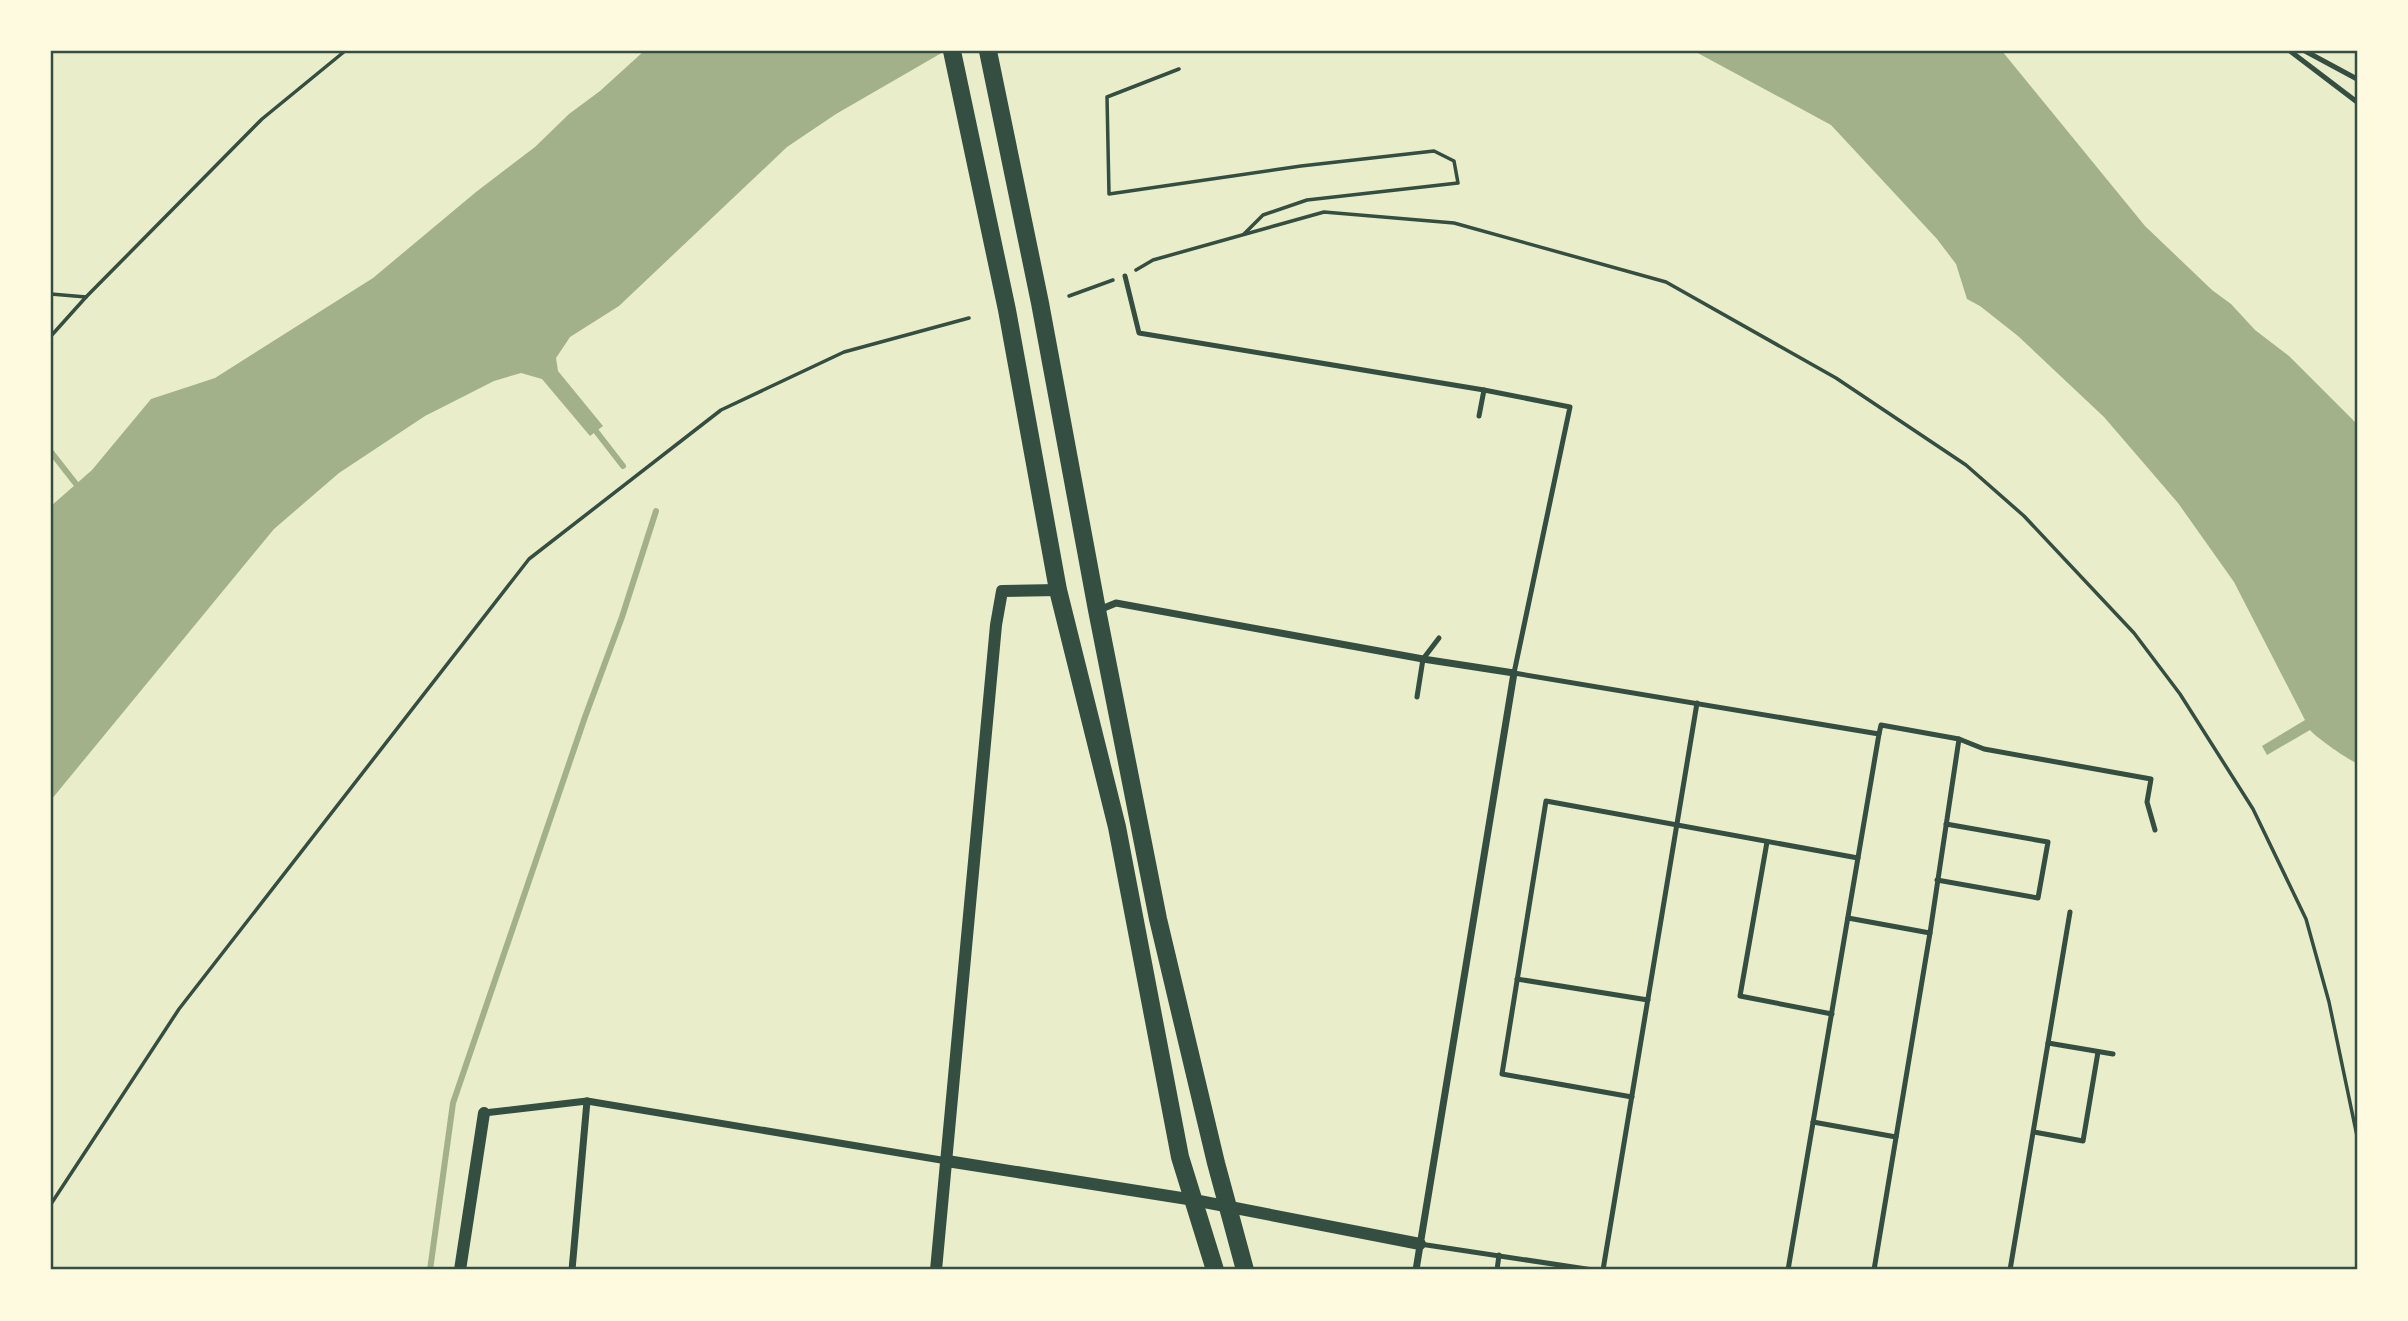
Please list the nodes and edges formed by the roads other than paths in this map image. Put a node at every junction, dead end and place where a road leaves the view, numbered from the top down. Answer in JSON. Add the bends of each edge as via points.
{"nodes":[{"id":1,"x":952,"y":51,"type":"edge"},
{"id":2,"x":988,"y":51,"type":"edge"},
{"id":3,"x":2290,"y":51,"type":"edge"},
{"id":4,"x":2305,"y":51,"type":"edge"},
{"id":5,"x":2357,"y":79,"type":"edge"},
{"id":6,"x":2357,"y":102,"type":"edge"},
{"id":7,"x":1125,"y":275,"type":"road end"},
{"id":8,"x":1484,"y":390,"type":"junction"},
{"id":9,"x":1479,"y":416,"type":"dead end"},
{"id":10,"x":1058,"y":590,"type":"junction"},
{"id":11,"x":1097,"y":610,"type":"junction"},
{"id":12,"x":1439,"y":638,"type":"dead end"},
{"id":13,"x":1423,"y":659,"type":"junction"},
{"id":14,"x":1514,"y":673,"type":"junction"},
{"id":15,"x":1417,"y":697,"type":"dead end"},
{"id":16,"x":1697,"y":703,"type":"junction"},
{"id":17,"x":1879,"y":734,"type":"junction"},
{"id":18,"x":1959,"y":739,"type":"junction"},
{"id":19,"x":1946,"y":824,"type":"junction"},
{"id":20,"x":1676,"y":825,"type":"junction"},
{"id":21,"x":2155,"y":830,"type":"dead end"},
{"id":22,"x":1767,"y":842,"type":"junction"},
{"id":23,"x":1858,"y":858,"type":"junction"},
{"id":24,"x":1937,"y":880,"type":"junction"},
{"id":25,"x":2070,"y":912,"type":"dead end"},
{"id":26,"x":1848,"y":918,"type":"junction"},
{"id":27,"x":1930,"y":933,"type":"junction"},
{"id":28,"x":1517,"y":978,"type":"junction"},
{"id":29,"x":1648,"y":1000,"type":"junction"},
{"id":30,"x":1832,"y":1014,"type":"junction"},
{"id":31,"x":2048,"y":1043,"type":"junction"},
{"id":32,"x":2098,"y":1052,"type":"junction"},
{"id":33,"x":2113,"y":1054,"type":"dead end"},
{"id":34,"x":1632,"y":1097,"type":"junction"},
{"id":35,"x":587,"y":1101,"type":"junction"},
{"id":36,"x":484,"y":1113,"type":"joint"},
{"id":37,"x":1813,"y":1122,"type":"junction"},
{"id":38,"x":2034,"y":1132,"type":"junction"},
{"id":39,"x":1896,"y":1137,"type":"junction"},
{"id":40,"x":947,"y":1161,"type":"junction"},
{"id":41,"x":1194,"y":1200,"type":"junction"},
{"id":42,"x":1228,"y":1208,"type":"junction"},
{"id":43,"x":1420,"y":1244,"type":"junction"},
{"id":44,"x":1499,"y":1255,"type":"junction"},
{"id":45,"x":460,"y":1270,"type":"edge"},
{"id":46,"x":572,"y":1270,"type":"edge"},
{"id":47,"x":936,"y":1270,"type":"edge"},
{"id":48,"x":1215,"y":1270,"type":"edge"},
{"id":49,"x":1245,"y":1270,"type":"edge"},
{"id":50,"x":1416,"y":1270,"type":"edge"},
{"id":51,"x":1497,"y":1270,"type":"edge"},
{"id":52,"x":1593,"y":1270,"type":"edge"},
{"id":53,"x":1603,"y":1270,"type":"edge"},
{"id":54,"x":1788,"y":1270,"type":"edge"},
{"id":55,"x":1874,"y":1270,"type":"edge"},
{"id":56,"x":2010,"y":1270,"type":"edge"}],
"edges":[{"from":1,"to":10,"type":"highway","via":[[1007,310]]},
{"from":2,"to":11,"type":"highway"},
{"from":3,"to":6,"type":"lane"},
{"from":4,"to":5,"type":"lane"},
{"from":7,"to":8,"type":"lane","via":[[1139,333]]},
{"from":8,"to":9,"type":"lane"},
{"from":8,"to":14,"type":"lane","via":[[1570,407]]},
{"from":10,"to":40,"type":"street","via":[[1002,591]]},
{"from":10,"to":41,"type":"highway","via":[[1116,827],[1180,1157]]},
{"from":11,"to":13,"type":"street","via":[[1116,603]]},
{"from":11,"to":42,"type":"highway","via":[[1158,919]]},
{"from":12,"to":13,"type":"lane"},
{"from":13,"to":14,"type":"street"},
{"from":13,"to":15,"type":"lane"},
{"from":14,"to":16,"type":"lane"},
{"from":14,"to":43,"type":"street"},
{"from":16,"to":17,"type":"lane"},
{"from":16,"to":20,"type":"lane"},
{"from":17,"to":18,"type":"lane","via":[[1881,725]]},
{"from":17,"to":23,"type":"lane"},
{"from":18,"to":19,"type":"lane"},
{"from":18,"to":21,"type":"lane","via":[[1984,749],[2151,779],[2147,802]]},
{"from":19,"to":24,"type":"lane"},
{"from":19,"to":24,"type":"lane","via":[[2048,842],[2038,898]]},
{"from":20,"to":22,"type":"lane"},
{"from":20,"to":28,"type":"lane","via":[[1546,801]]},
{"from":20,"to":29,"type":"lane"},
{"from":22,"to":23,"type":"lane"},
{"from":22,"to":30,"type":"lane","via":[[1740,996]]},
{"from":23,"to":26,"type":"lane"},
{"from":24,"to":27,"type":"lane"},
{"from":25,"to":31,"type":"lane"},
{"from":26,"to":27,"type":"lane"},
{"from":26,"to":30,"type":"lane"},
{"from":27,"to":39,"type":"lane"},
{"from":28,"to":29,"type":"lane"},
{"from":28,"to":34,"type":"lane","via":[[1502,1074]]},
{"from":29,"to":34,"type":"lane"},
{"from":30,"to":37,"type":"lane"},
{"from":31,"to":32,"type":"lane"},
{"from":31,"to":38,"type":"lane"},
{"from":32,"to":33,"type":"lane"},
{"from":32,"to":38,"type":"lane","via":[[2083,1141]]},
{"from":34,"to":53,"type":"lane"},
{"from":35,"to":36,"type":"street"},
{"from":35,"to":40,"type":"street"},
{"from":35,"to":46,"type":"street"},
{"from":36,"to":45,"type":"street"},
{"from":37,"to":39,"type":"lane"},
{"from":37,"to":54,"type":"lane"},
{"from":38,"to":56,"type":"lane"},
{"from":39,"to":55,"type":"lane"},
{"from":40,"to":41,"type":"street"},
{"from":40,"to":47,"type":"street"},
{"from":41,"to":42,"type":"street"},
{"from":41,"to":48,"type":"highway"},
{"from":42,"to":43,"type":"street","via":[[1379,1231]]},
{"from":42,"to":49,"type":"highway"},
{"from":43,"to":44,"type":"lane"},
{"from":43,"to":50,"type":"street"},
{"from":44,"to":51,"type":"lane"},
{"from":44,"to":52,"type":"lane"}]}
